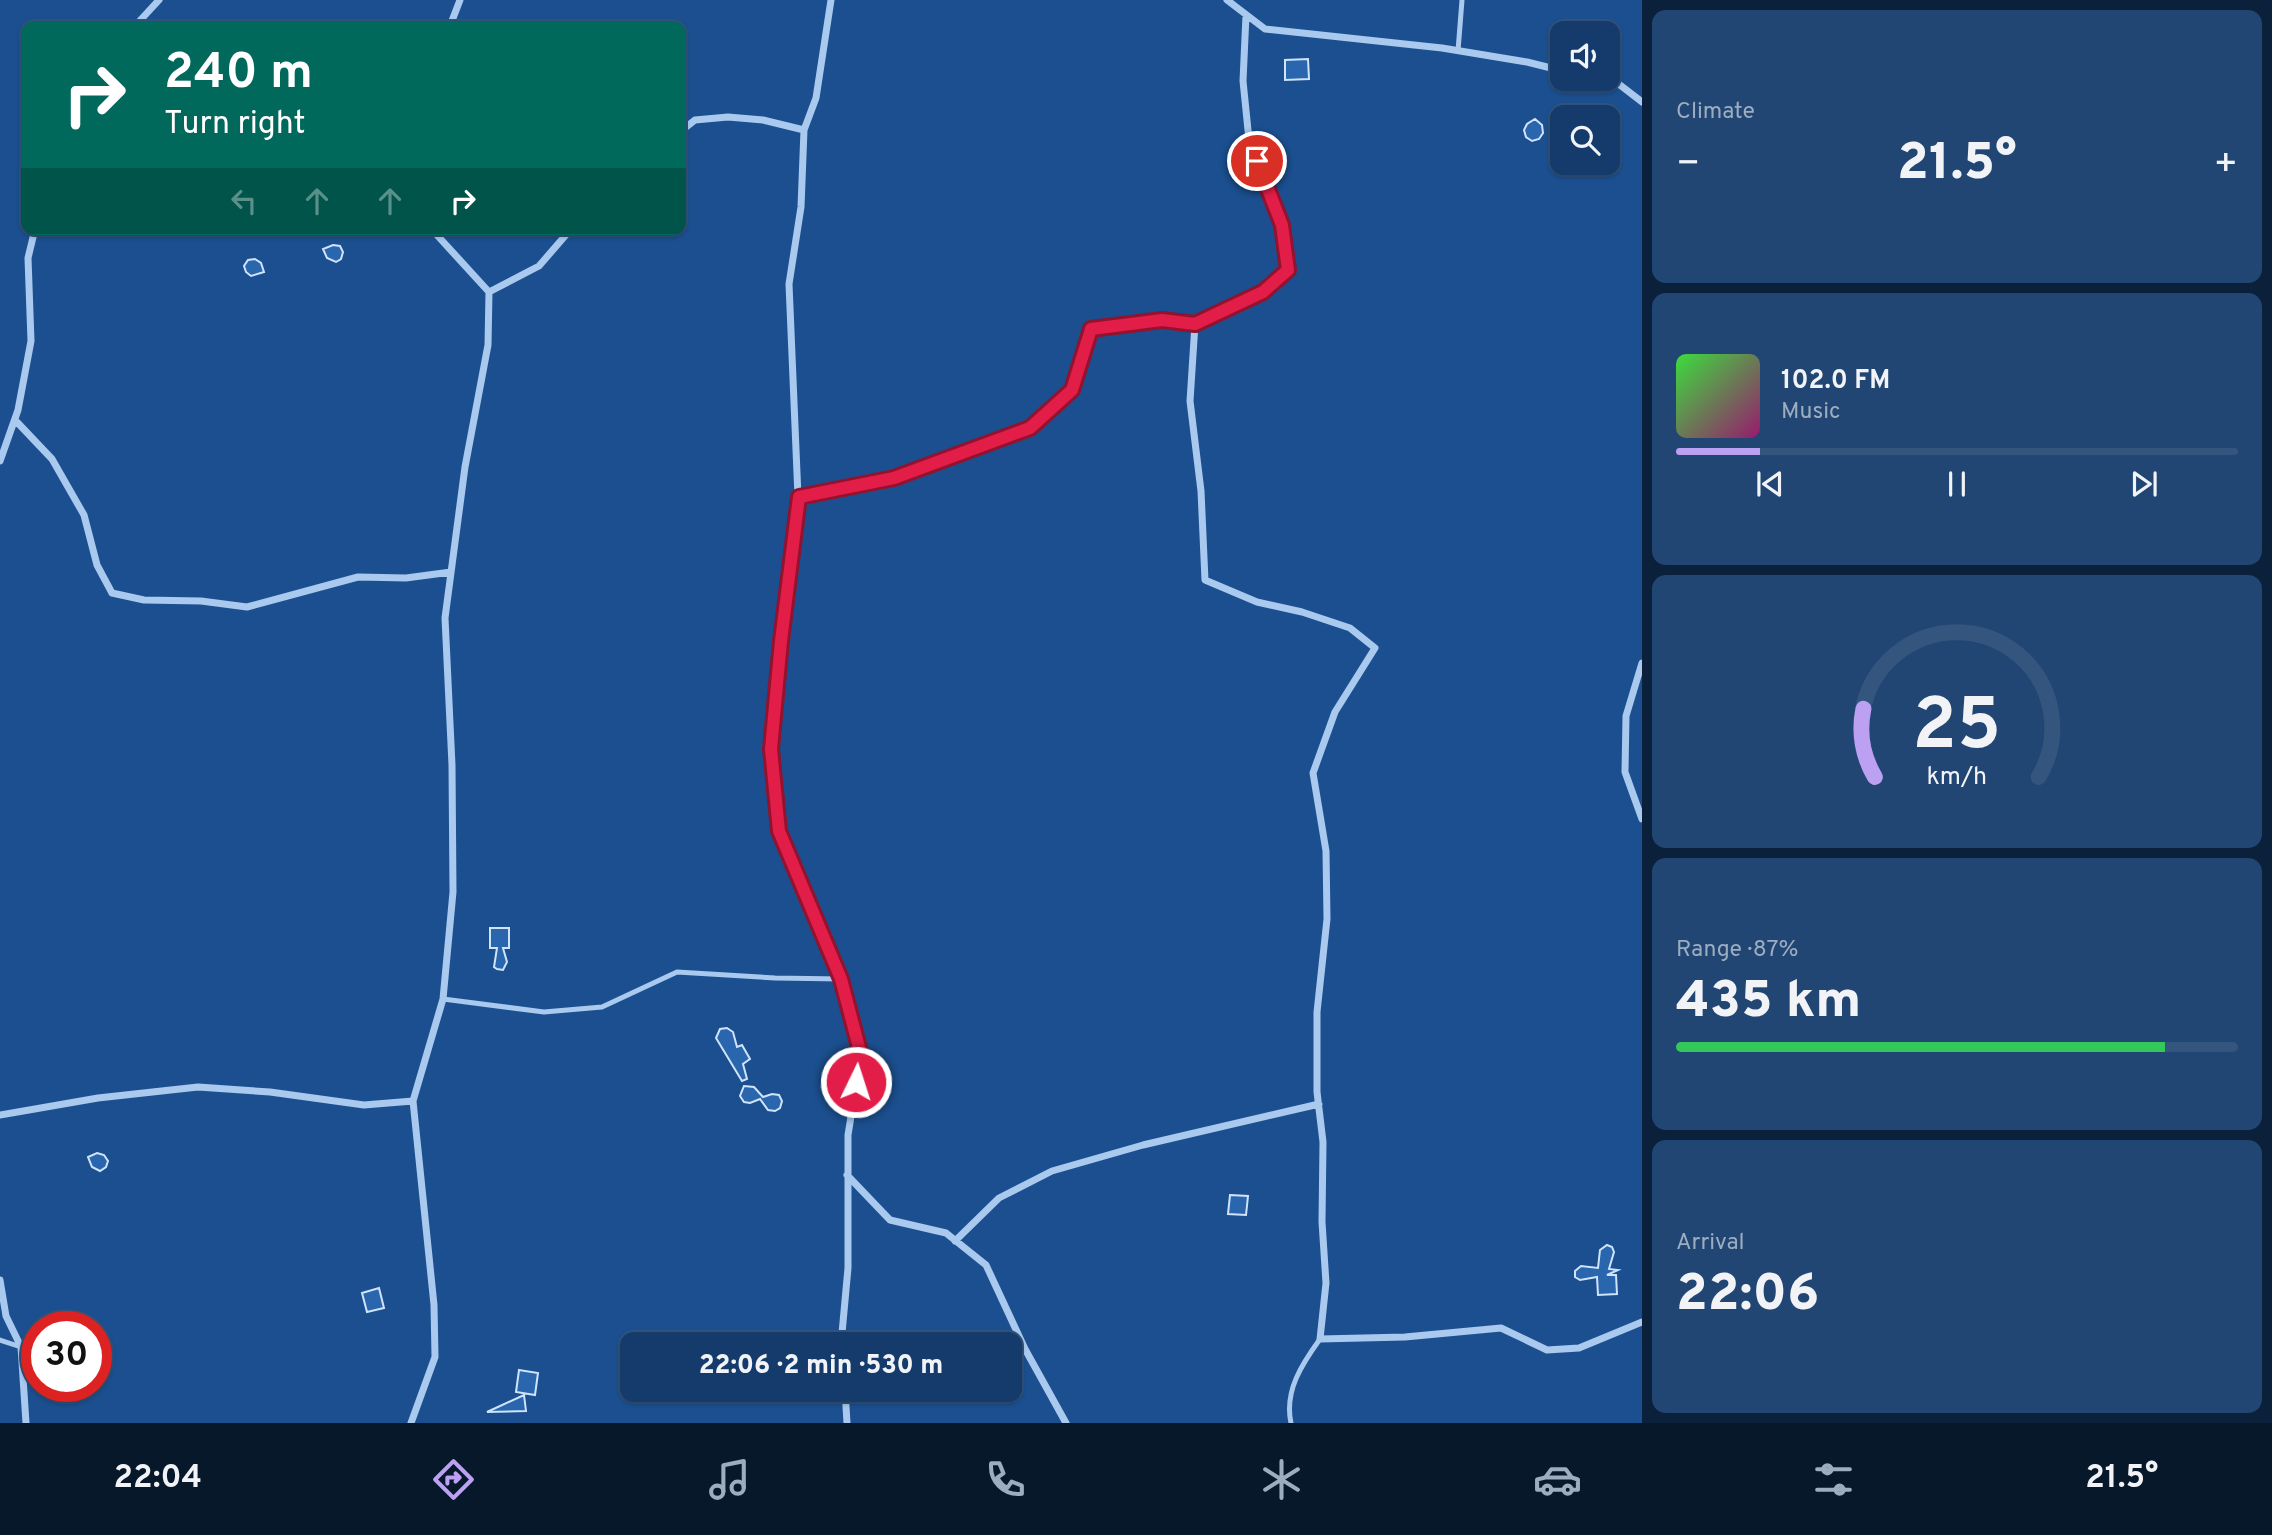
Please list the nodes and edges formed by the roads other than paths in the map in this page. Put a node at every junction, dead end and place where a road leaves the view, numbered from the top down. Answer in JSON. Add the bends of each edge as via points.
{"nodes":[{"id":1,"x":159,"y":0,"type":"edge"},
{"id":2,"x":460,"y":0,"type":"edge"},
{"id":3,"x":831,"y":0,"type":"edge"},
{"id":4,"x":1227,"y":0,"type":"edge"},
{"id":5,"x":1462,"y":0,"type":"edge"},
{"id":6,"x":1246,"y":15,"type":"junction"},
{"id":7,"x":140,"y":21,"type":"edge"},
{"id":8,"x":452,"y":21,"type":"edge"},
{"id":9,"x":1458,"y":51,"type":"junction"},
{"id":10,"x":1550,"y":68,"type":"edge"},
{"id":11,"x":1620,"y":85,"type":"edge"},
{"id":12,"x":1642,"y":102,"type":"edge"},
{"id":13,"x":686,"y":127,"type":"edge"},
{"id":14,"x":804,"y":130,"type":"junction"},
{"id":15,"x":34,"y":235,"type":"edge"},
{"id":16,"x":437,"y":235,"type":"edge"},
{"id":17,"x":566,"y":235,"type":"edge"},
{"id":18,"x":489,"y":292,"type":"junction"},
{"id":19,"x":1195,"y":324,"type":"junction"},
{"id":20,"x":15,"y":420,"type":"junction"},
{"id":21,"x":0,"y":461,"type":"edge"},
{"id":22,"x":799,"y":497,"type":"junction"},
{"id":23,"x":452,"y":572,"type":"junction"},
{"id":24,"x":1642,"y":663,"type":"edge"},
{"id":25,"x":1642,"y":819,"type":"edge"},
{"id":26,"x":841,"y":979,"type":"junction"},
{"id":27,"x":443,"y":999,"type":"junction"},
{"id":28,"x":413,"y":1101,"type":"junction"},
{"id":29,"x":1319,"y":1104,"type":"junction"},
{"id":30,"x":0,"y":1115,"type":"edge"},
{"id":31,"x":847,"y":1175,"type":"junction"},
{"id":32,"x":955,"y":1241,"type":"junction"},
{"id":33,"x":0,"y":1280,"type":"edge"},
{"id":34,"x":1642,"y":1322,"type":"edge"},
{"id":35,"x":842,"y":1332,"type":"edge"},
{"id":36,"x":1320,"y":1339,"type":"junction"},
{"id":37,"x":0,"y":1340,"type":"edge"},
{"id":38,"x":21,"y":1347,"type":"joint"},
{"id":39,"x":25,"y":1402,"type":"edge"},
{"id":40,"x":846,"y":1402,"type":"edge"},
{"id":41,"x":26,"y":1423,"type":"edge"},
{"id":42,"x":411,"y":1423,"type":"edge"},
{"id":43,"x":847,"y":1423,"type":"edge"},
{"id":44,"x":1066,"y":1423,"type":"edge"},
{"id":45,"x":1291,"y":1423,"type":"edge"}],
"edges":[{"from":1,"to":7,"type":"street"},
{"from":2,"to":8,"type":"street"},
{"from":3,"to":14,"type":"street","via":[[818,87]]},
{"from":4,"to":6,"type":"street"},
{"from":5,"to":9,"type":"lane"},
{"from":6,"to":9,"type":"street","via":[[1265,29]]},
{"from":6,"to":19,"type":"street","via":[[1243,81],[1249,139],[1282,225],[1288,270],[1263,292]]},
{"from":9,"to":10,"type":"street"},
{"from":11,"to":12,"type":"street"},
{"from":13,"to":14,"type":"street","via":[[695,120],[728,117]]},
{"from":14,"to":22,"type":"street","via":[[801,207],[789,284]]},
{"from":15,"to":20,"type":"street","via":[[28,258],[31,341]]},
{"from":16,"to":18,"type":"street"},
{"from":17,"to":18,"type":"street","via":[[539,266]]},
{"from":18,"to":23,"type":"street","via":[[488,345],[465,467]]},
{"from":19,"to":22,"type":"street","via":[[1162,320],[1091,329],[1072,390],[1030,428],[894,478]]},
{"from":19,"to":29,"type":"street","via":[[1190,401],[1205,580],[1257,602],[1350,628],[1375,648],[1335,712],[1313,773],[1326,851],[1327,919],[1317,1012]]},
{"from":20,"to":21,"type":"street"},
{"from":20,"to":23,"type":"street","via":[[52,459],[84,515],[97,565],[112,593],[144,600],[247,607],[358,577],[406,578]]},
{"from":22,"to":26,"type":"street","via":[[771,749],[779,831]]},
{"from":23,"to":27,"type":"street","via":[[446,618],[453,892]]},
{"from":24,"to":25,"type":"street","via":[[1626,716],[1625,772]]},
{"from":26,"to":27,"type":"lane","via":[[677,972],[602,1007],[544,1012]]},
{"from":26,"to":31,"type":"street","via":[[861,1055],[848,1135]]},
{"from":27,"to":28,"type":"street"},
{"from":28,"to":30,"type":"street","via":[[364,1105],[198,1087]]},
{"from":28,"to":42,"type":"street","via":[[435,1305],[435,1357]]},
{"from":29,"to":32,"type":"street","via":[[1052,1171],[999,1198]]},
{"from":29,"to":36,"type":"street","via":[[1326,1283]]},
{"from":31,"to":32,"type":"street","via":[[890,1220],[946,1233]]},
{"from":31,"to":35,"type":"street","via":[[848,1268]]},
{"from":32,"to":44,"type":"street","via":[[986,1265]]},
{"from":33,"to":38,"type":"street","via":[[6,1316]]},
{"from":34,"to":36,"type":"street","via":[[1579,1348],[1546,1350],[1501,1328]]},
{"from":36,"to":45,"type":"lane","via":[[1298,1370],[1288,1408]]},
{"from":37,"to":38,"type":"lane"},
{"from":39,"to":41,"type":"street"},
{"from":40,"to":43,"type":"street"}]}
